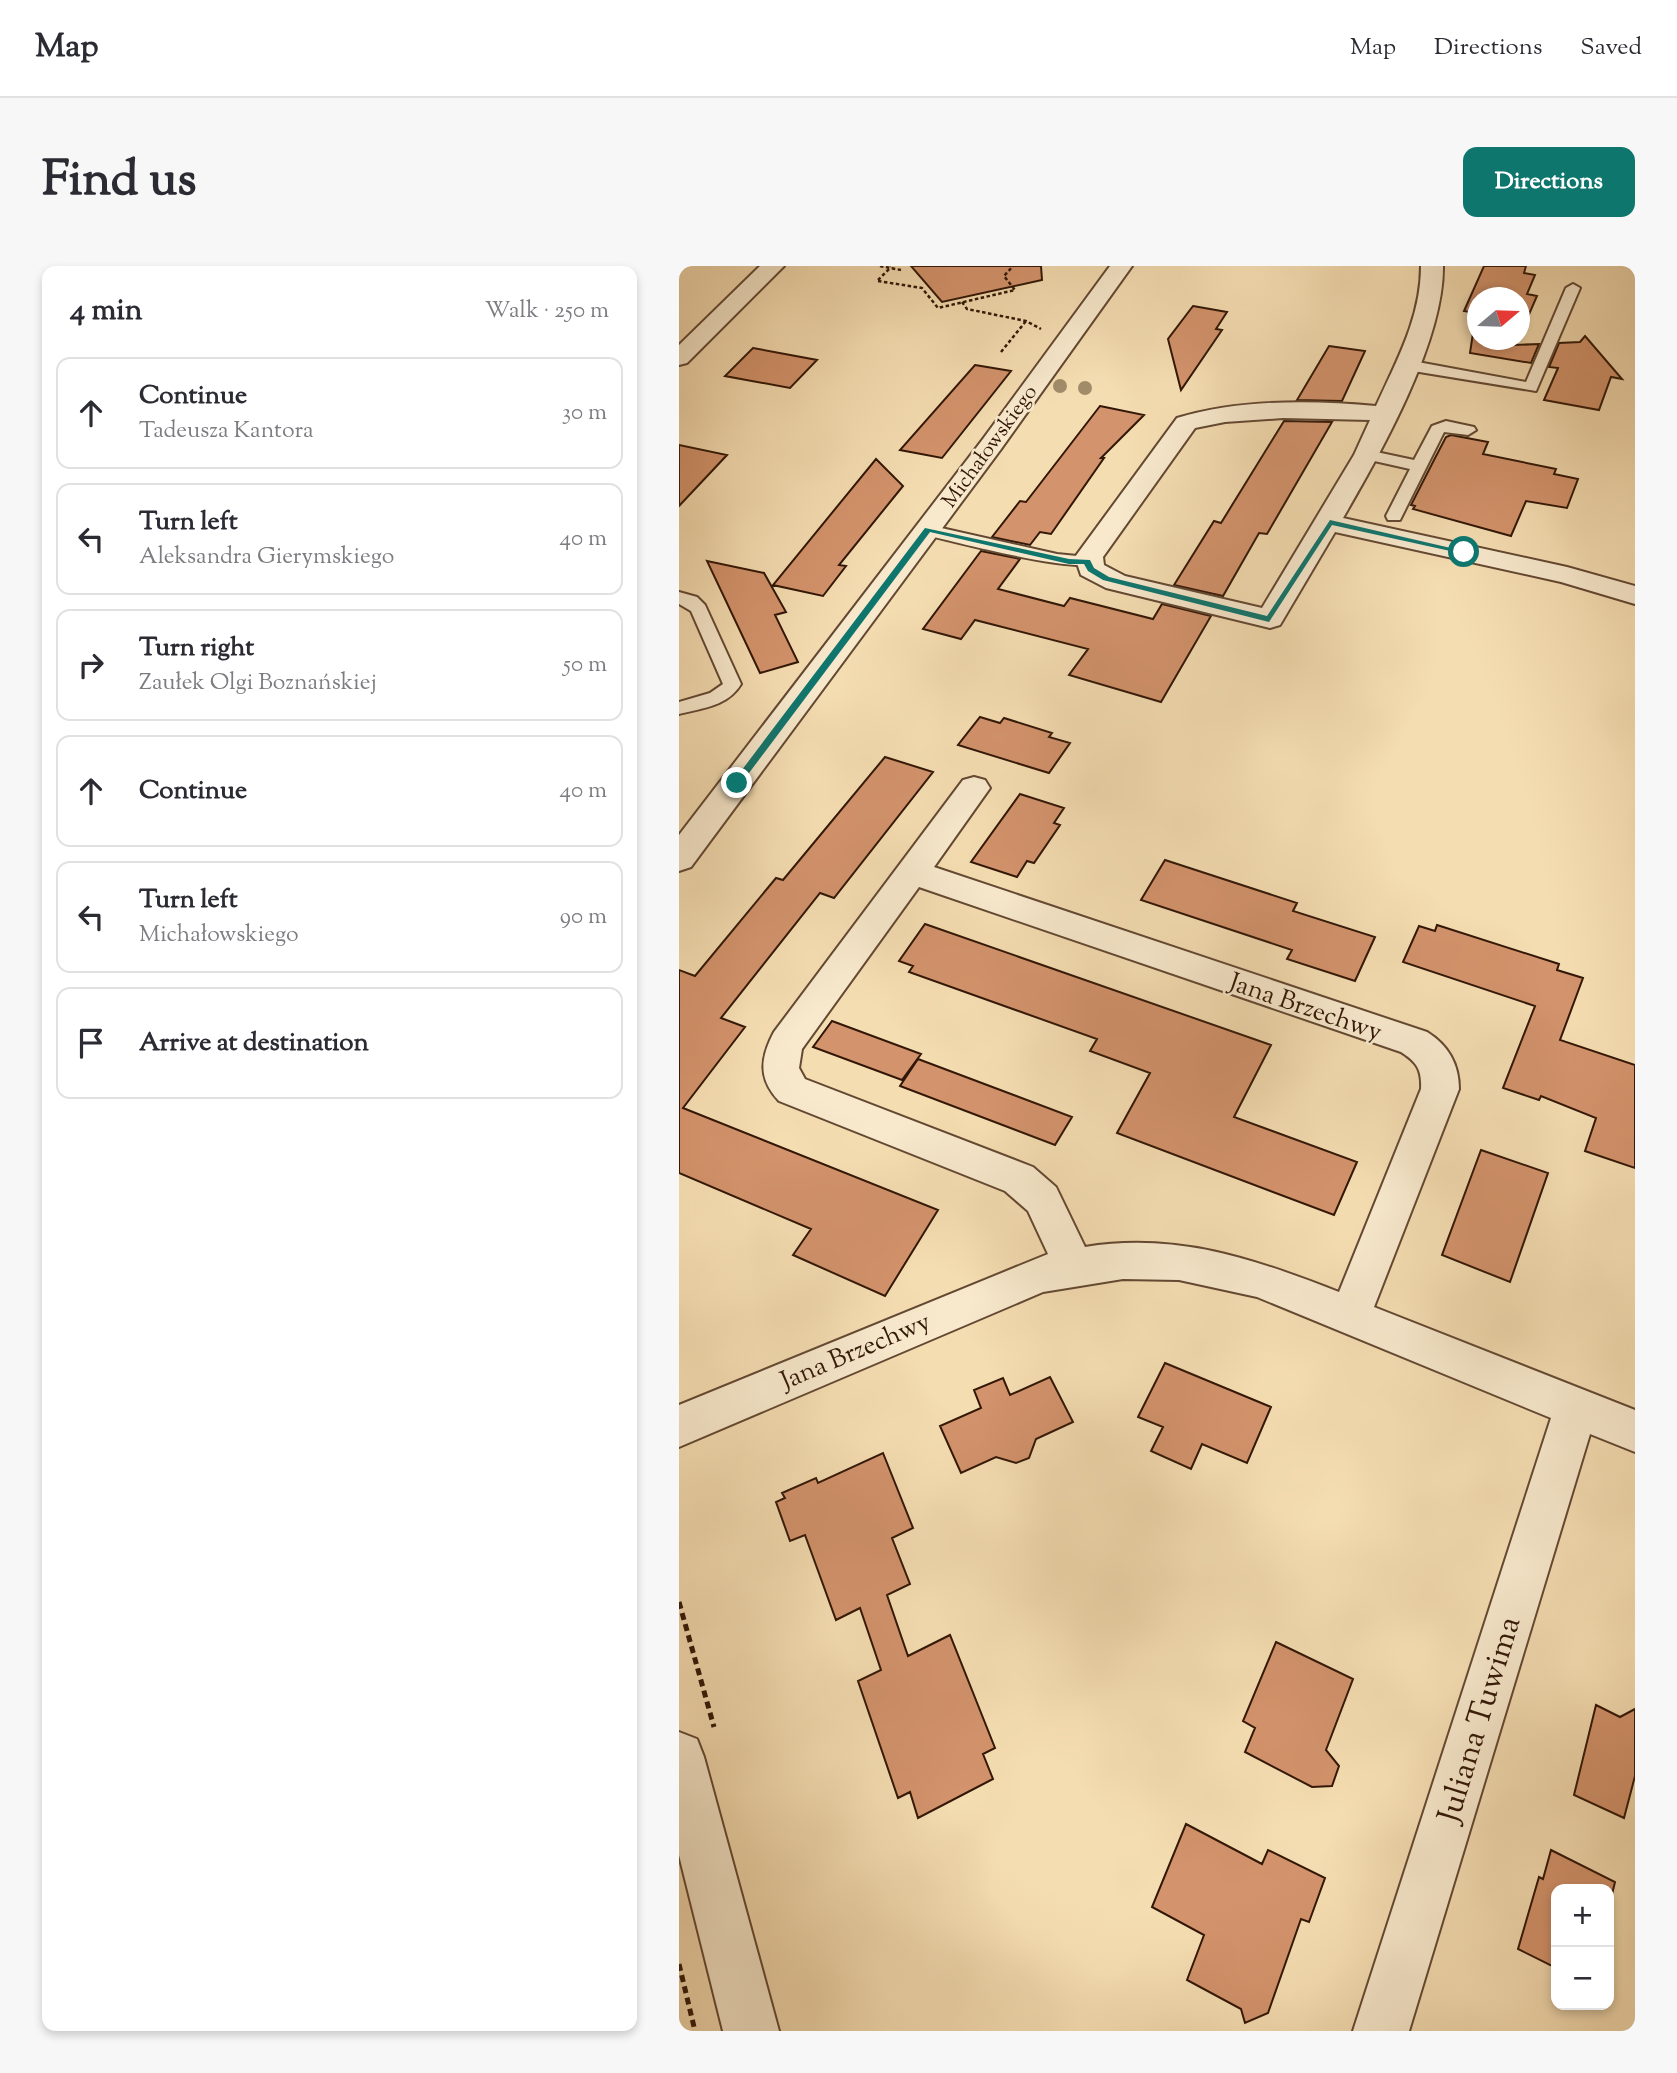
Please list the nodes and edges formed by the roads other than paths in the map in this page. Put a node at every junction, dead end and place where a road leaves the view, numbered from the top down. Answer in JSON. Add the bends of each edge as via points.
{"nodes":[{"id":1,"x":773,"y":266,"type":"edge"},
{"id":2,"x":1121,"y":266,"type":"edge"},
{"id":3,"x":1432,"y":266,"type":"edge"},
{"id":4,"x":1573,"y":288,"type":"dead end"},
{"id":5,"x":679,"y":358,"type":"edge"},
{"id":6,"x":1407,"y":365,"type":"junction"},
{"id":7,"x":1531,"y":388,"type":"junction"},
{"id":8,"x":1524,"y":406,"type":"dead end"},
{"id":9,"x":1384,"y":414,"type":"junction"},
{"id":10,"x":1468,"y":430,"type":"dead end"},
{"id":11,"x":1367,"y":455,"type":"junction"},
{"id":12,"x":1419,"y":466,"type":"junction"},
{"id":13,"x":1394,"y":516,"type":"dead end"},
{"id":14,"x":1330,"y":523,"type":"junction"},
{"id":15,"x":928,"y":530,"type":"junction"},
{"id":16,"x":1087,"y":562,"type":"junction"},
{"id":17,"x":1635,"y":595,"type":"edge"},
{"id":18,"x":679,"y":598,"type":"edge"},
{"id":19,"x":679,"y":708,"type":"edge"},
{"id":20,"x":974,"y":788,"type":"dead end"},
{"id":21,"x":679,"y":859,"type":"edge"},
{"id":22,"x":912,"y":872,"type":"junction"},
{"id":23,"x":1073,"y":1265,"type":"junction"},
{"id":24,"x":1350,"y":1316,"type":"junction"},
{"id":25,"x":1576,"y":1407,"type":"junction"},
{"id":26,"x":679,"y":1426,"type":"edge"},
{"id":27,"x":1635,"y":1431,"type":"edge"},
{"id":28,"x":679,"y":1757,"type":"edge"},
{"id":29,"x":751,"y":2031,"type":"edge"},
{"id":30,"x":1381,"y":2031,"type":"edge"}],
"edges":[{"from":1,"to":5,"type":"street"},
{"from":2,"to":15,"type":"street","name":"Michałowskiego"},
{"from":3,"to":6,"type":"street","via":[[1430,304]]},
{"from":4,"to":7,"type":"lane"},
{"from":6,"to":7,"type":"lane"},
{"from":6,"to":9,"type":"street"},
{"from":7,"to":8,"type":"lane"},
{"from":9,"to":11,"type":"street"},
{"from":9,"to":16,"type":"street","via":[[1311,410],[1186,423]]},
{"from":10,"to":12,"type":"lane","via":[[1438,429]]},
{"from":11,"to":12,"type":"lane"},
{"from":11,"to":14,"type":"street"},
{"from":12,"to":13,"type":"lane"},
{"from":14,"to":16,"type":"street","via":[[1269,620],[1106,579]]},
{"from":14,"to":17,"type":"street","via":[[1567,575]]},
{"from":15,"to":16,"type":"lane","via":[[1069,562]]},
{"from":15,"to":21,"type":"street","name":"Michałowskiego"},
{"from":18,"to":19,"type":"lane","via":[[699,609],[732,684],[722,695]]},
{"from":20,"to":22,"type":"street"},
{"from":22,"to":23,"type":"street","via":[[787,1042],[779,1062],[785,1084],[1003,1171],[1033,1188]]},
{"from":22,"to":24,"type":"street","name":"Jana Brzechwy","via":[[1401,1038],[1434,1057],[1440,1089]]},
{"from":23,"to":24,"type":"street","name":"Jana Brzechwy","via":[[1154,1259],[1205,1264],[1263,1281]]},
{"from":23,"to":26,"type":"street","name":"Jana Brzechwy","via":[[974,1299]]},
{"from":24,"to":25,"type":"street","name":"Jana Brzechwy"},
{"from":25,"to":27,"type":"street","name":"Jana Brzechwy"},
{"from":25,"to":30,"type":"street","name":"Juliana Tuwima"},
{"from":28,"to":29,"type":"street"}]}
